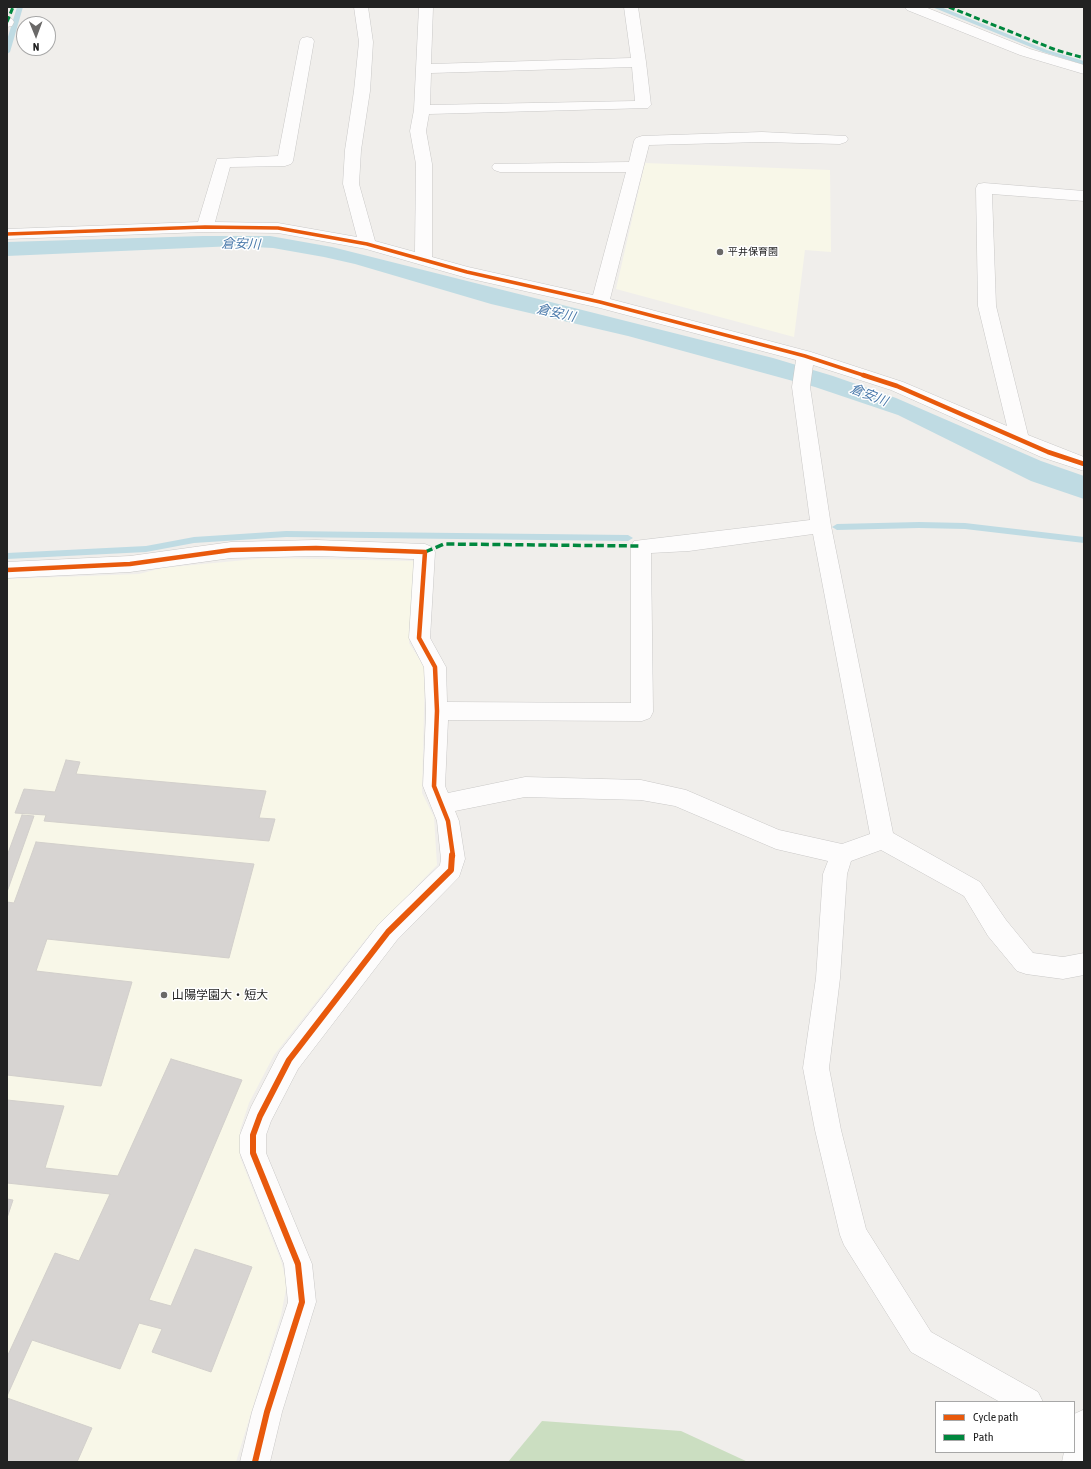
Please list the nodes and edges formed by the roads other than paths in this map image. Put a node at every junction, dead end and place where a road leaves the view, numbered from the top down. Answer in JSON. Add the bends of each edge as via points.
{"nodes":[{"id":1,"x":361,"y":7,"type":"edge"},
{"id":2,"x":426,"y":7,"type":"edge"},
{"id":3,"x":631,"y":7,"type":"edge"},
{"id":4,"x":912,"y":7,"type":"edge"},
{"id":5,"x":307,"y":41,"type":"dead end"},
{"id":6,"x":639,"y":62,"type":"junction"},
{"id":7,"x":424,"y":69,"type":"junction"},
{"id":8,"x":1084,"y":70,"type":"edge"},
{"id":9,"x":422,"y":110,"type":"junction"},
{"id":10,"x":840,"y":139,"type":"dead end"},
{"id":11,"x":500,"y":167,"type":"dead end"},
{"id":12,"x":636,"y":168,"type":"junction"},
{"id":13,"x":1084,"y":196,"type":"edge"},
{"id":14,"x":204,"y":227,"type":"junction"},
{"id":15,"x":7,"y":234,"type":"edge"},
{"id":16,"x":367,"y":244,"type":"junction"},
{"id":17,"x":424,"y":260,"type":"junction"},
{"id":18,"x":600,"y":302,"type":"junction"},
{"id":19,"x":804,"y":360,"type":"junction"},
{"id":20,"x":1019,"y":439,"type":"junction"},
{"id":21,"x":1084,"y":464,"type":"edge"},
{"id":22,"x":821,"y":526,"type":"junction"},
{"id":23,"x":7,"y":570,"type":"edge"},
{"id":24,"x":437,"y":711,"type":"junction"},
{"id":25,"x":441,"y":804,"type":"junction"},
{"id":26,"x":883,"y":838,"type":"junction"},
{"id":27,"x":842,"y":854,"type":"junction"},
{"id":28,"x":1084,"y":964,"type":"edge"},
{"id":29,"x":1026,"y":1401,"type":"edge"},
{"id":30,"x":1080,"y":1424,"type":"edge"},
{"id":31,"x":255,"y":1462,"type":"edge"},
{"id":32,"x":1077,"y":1462,"type":"edge"}],
"edges":[{"from":1,"to":16,"type":"street","via":[[366,42],[350,184]]},
{"from":2,"to":7,"type":"street"},
{"from":3,"to":6,"type":"street"},
{"from":4,"to":8,"type":"street","via":[[1026,52]]},
{"from":5,"to":14,"type":"street","via":[[284,161],[223,162]]},
{"from":6,"to":7,"type":"street"},
{"from":6,"to":9,"type":"street","via":[[644,105]]},
{"from":7,"to":9,"type":"street"},
{"from":9,"to":17,"type":"street","via":[[418,131],[424,164]]},
{"from":10,"to":12,"type":"street","via":[[762,137],[642,141]]},
{"from":11,"to":12,"type":"street"},
{"from":12,"to":18,"type":"street"},
{"from":13,"to":20,"type":"street","via":[[984,188],[987,306]]},
{"from":14,"to":15,"type":"street"},
{"from":14,"to":16,"type":"street","via":[[278,228]]},
{"from":16,"to":17,"type":"street"},
{"from":17,"to":18,"type":"street"},
{"from":18,"to":19,"type":"street"},
{"from":19,"to":20,"type":"street","via":[[897,386]]},
{"from":19,"to":22,"type":"street","via":[[801,387]]},
{"from":20,"to":21,"type":"street"},
{"from":22,"to":24,"type":"street","via":[[689,543],[641,546],[642,712]]},
{"from":22,"to":26,"type":"street"},
{"from":23,"to":24,"type":"street","via":[[130,564],[231,550],[316,548],[425,552],[419,638],[435,667]]},
{"from":24,"to":25,"type":"street","via":[[434,786]]},
{"from":25,"to":27,"type":"street","via":[[525,787],[641,790],[678,797],[776,839]]},
{"from":25,"to":31,"type":"street","via":[[448,821],[453,859],[451,870],[388,932],[289,1060],[253,1135],[253,1154],[298,1264],[302,1302],[267,1412]]},
{"from":26,"to":27,"type":"street"},
{"from":26,"to":28,"type":"street","via":[[972,889],[997,928],[1026,963],[1063,968]]},
{"from":27,"to":29,"type":"street","via":[[834,874],[828,978],[816,1068],[828,1130],[854,1235],[921,1342]]},
{"from":30,"to":32,"type":"street"}]}
